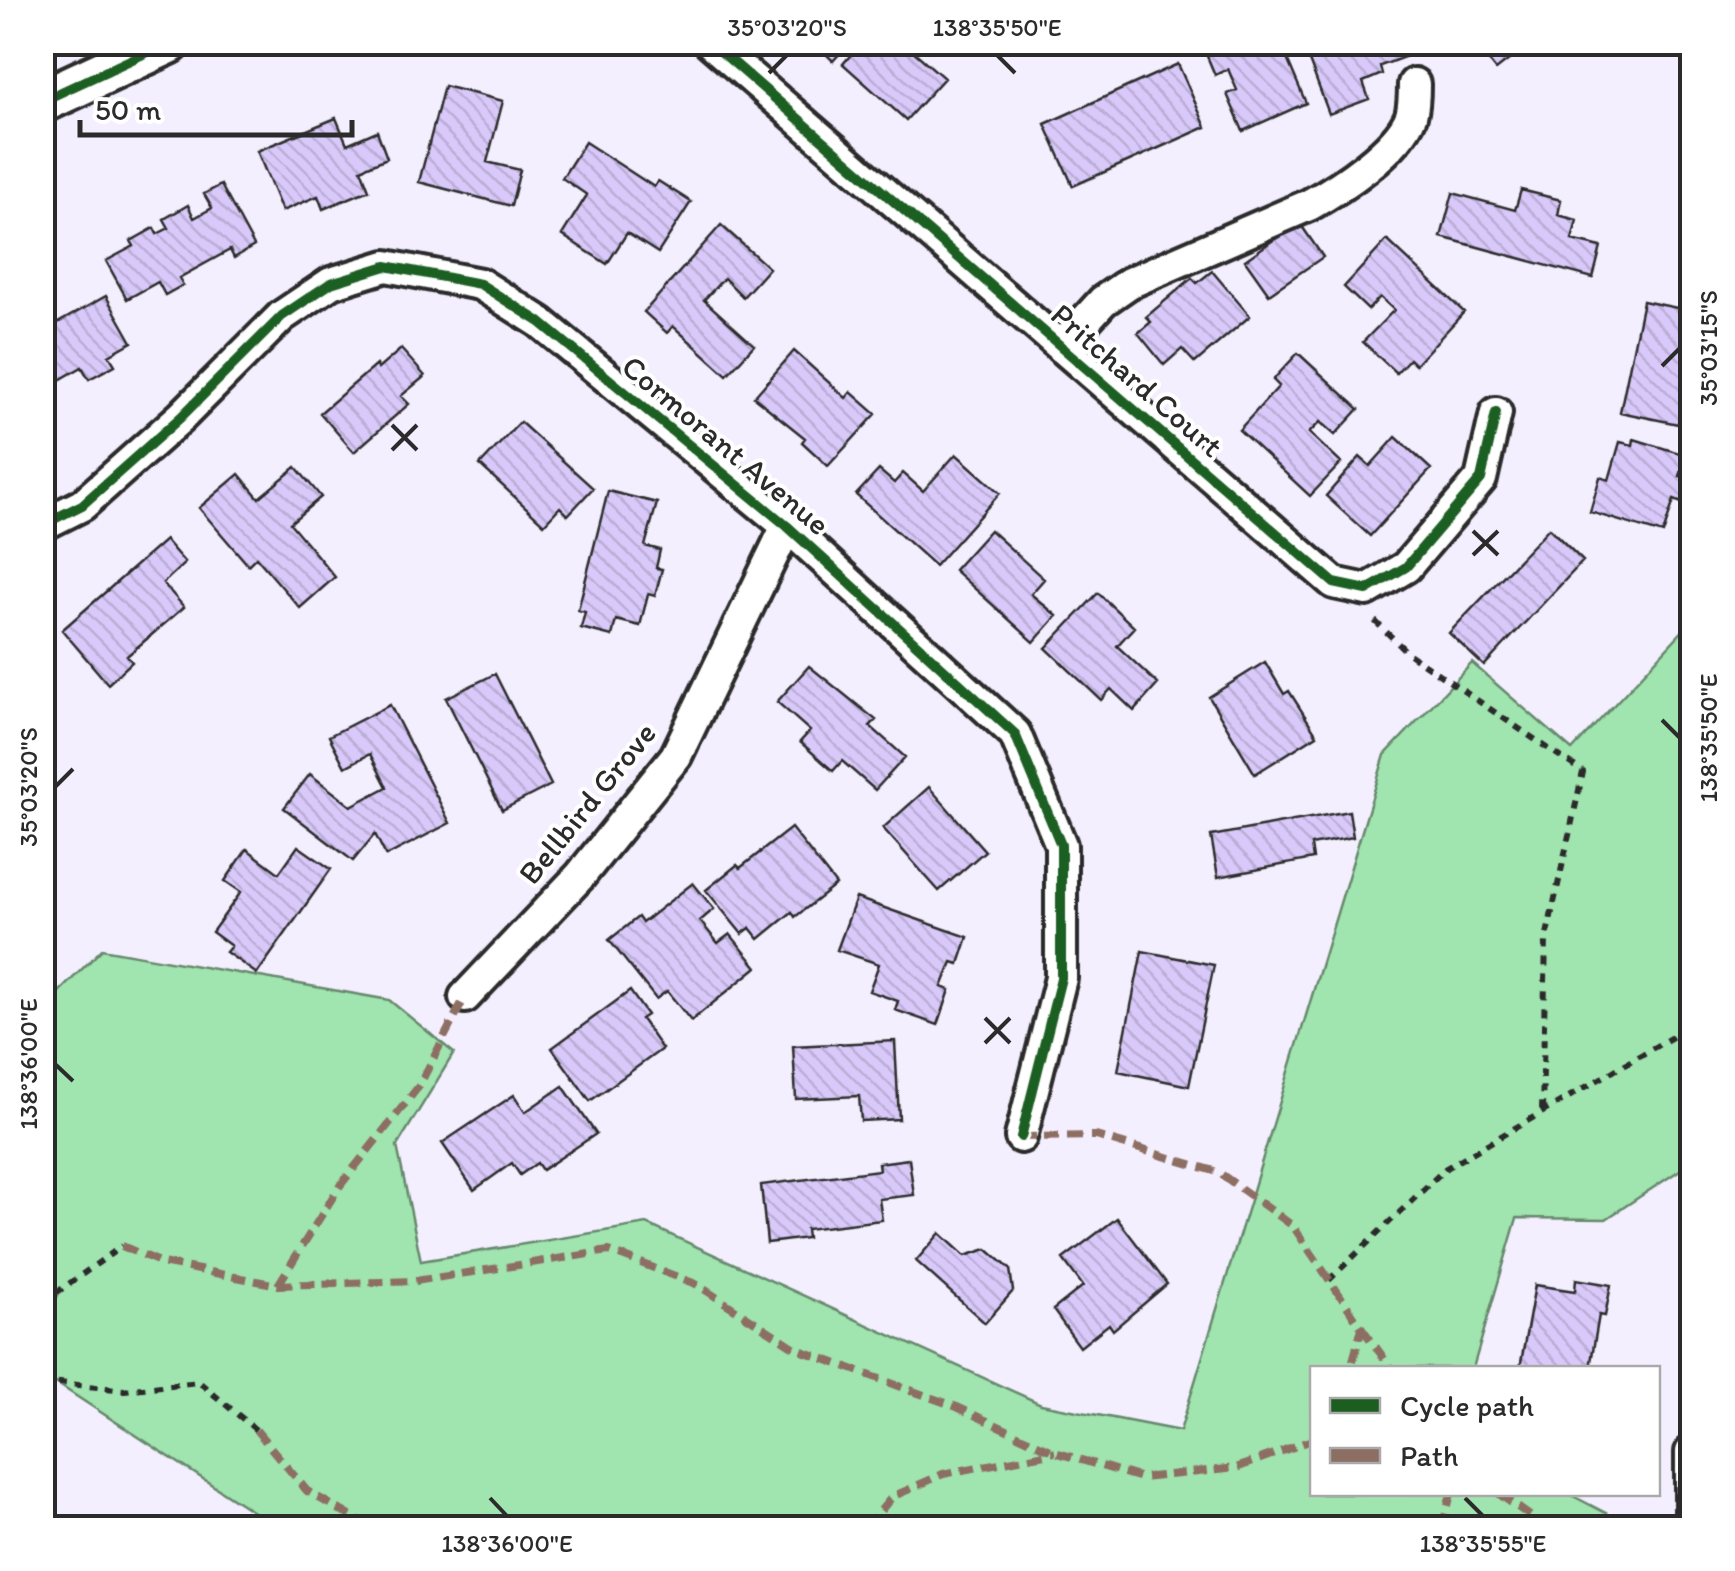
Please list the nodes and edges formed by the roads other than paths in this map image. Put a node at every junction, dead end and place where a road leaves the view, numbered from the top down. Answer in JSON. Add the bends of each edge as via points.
{"nodes":[{"id":1,"x":168,"y":42,"type":"edge"},
{"id":2,"x":710,"y":42,"type":"edge"},
{"id":3,"x":1414,"y":84,"type":"dead end"},
{"id":4,"x":42,"y":100,"type":"edge"},
{"id":5,"x":1061,"y":347,"type":"junction"},
{"id":6,"x":1496,"y":413,"type":"dead end"},
{"id":7,"x":42,"y":526,"type":"edge"},
{"id":8,"x":787,"y":526,"type":"junction"},
{"id":9,"x":465,"y":997,"type":"dead end"},
{"id":10,"x":1022,"y":1137,"type":"dead end"},
{"id":11,"x":1691,"y":1452,"type":"edge"},
{"id":12,"x":1691,"y":1528,"type":"edge"}],
"edges":[{"from":1,"to":4,"type":"main road"},
{"from":2,"to":5,"type":"street","name":"Pritchard Court"},
{"from":3,"to":5,"type":"street","via":[[1411,117],[1402,132],[1334,191],[1129,283]]},
{"from":5,"to":6,"type":"street","name":"Pritchard Court","via":[[1334,583],[1368,590],[1406,567],[1482,479]]},
{"from":7,"to":8,"type":"street","name":"Cormorant Avenue","via":[[82,504],[282,316],[331,283],[386,266],[480,284],[540,322]]},
{"from":8,"to":9,"type":"street","name":"Bellbird Grove","via":[[676,756],[580,876]]},
{"from":8,"to":10,"type":"street","name":"Cormorant Avenue","via":[[1015,734],[1061,845],[1061,978]]},
{"from":11,"to":12,"type":"street"}]}
